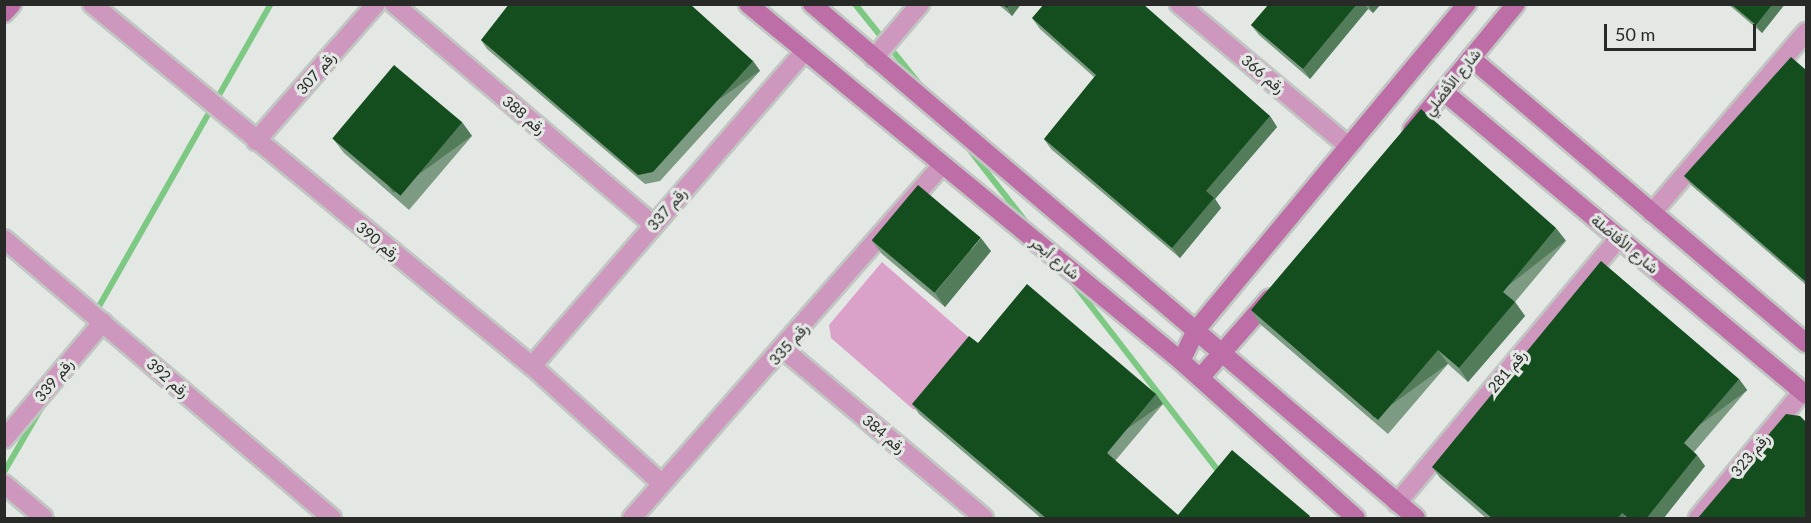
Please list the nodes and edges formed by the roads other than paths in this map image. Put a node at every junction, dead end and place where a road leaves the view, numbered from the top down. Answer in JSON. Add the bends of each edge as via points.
{"nodes":[{"id":1,"x":12,"y":4,"type":"edge"},
{"id":2,"x":92,"y":4,"type":"edge"},
{"id":3,"x":376,"y":4,"type":"edge"},
{"id":4,"x":394,"y":4,"type":"edge"},
{"id":5,"x":748,"y":4,"type":"edge"},
{"id":6,"x":812,"y":4,"type":"edge"},
{"id":7,"x":920,"y":4,"type":"edge"},
{"id":8,"x":1179,"y":4,"type":"edge"},
{"id":9,"x":1467,"y":4,"type":"edge"},
{"id":10,"x":1516,"y":4,"type":"edge"},
{"id":11,"x":4,"y":13,"type":"edge"},
{"id":12,"x":1806,"y":33,"type":"edge"},
{"id":13,"x":804,"y":52,"type":"junction"},
{"id":14,"x":874,"y":58,"type":"junction"},
{"id":15,"x":1471,"y":58,"type":"junction"},
{"id":16,"x":1444,"y":92,"type":"junction"},
{"id":17,"x":256,"y":141,"type":"junction"},
{"id":18,"x":1346,"y":144,"type":"junction"},
{"id":19,"x":1399,"y":146,"type":"edge"},
{"id":20,"x":942,"y":165,"type":"junction"},
{"id":21,"x":1652,"y":213,"type":"junction"},
{"id":22,"x":654,"y":225,"type":"junction"},
{"id":23,"x":4,"y":239,"type":"edge"},
{"id":24,"x":1618,"y":239,"type":"junction"},
{"id":25,"x":1285,"y":280,"type":"edge"},
{"id":26,"x":103,"y":322,"type":"junction"},
{"id":27,"x":1196,"y":330,"type":"junction"},
{"id":28,"x":1806,"y":343,"type":"edge"},
{"id":29,"x":784,"y":350,"type":"junction"},
{"id":30,"x":1225,"y":352,"type":"junction"},
{"id":31,"x":1181,"y":361,"type":"junction"},
{"id":32,"x":532,"y":366,"type":"junction"},
{"id":33,"x":1200,"y":378,"type":"junction"},
{"id":34,"x":1805,"y":393,"type":"edge"},
{"id":35,"x":4,"y":438,"type":"edge"},
{"id":36,"x":660,"y":482,"type":"junction"},
{"id":37,"x":4,"y":484,"type":"edge"},
{"id":38,"x":1397,"y":503,"type":"junction"},
{"id":39,"x":972,"y":515,"type":"edge"},
{"id":40,"x":44,"y":519,"type":"edge"},
{"id":41,"x":332,"y":519,"type":"edge"},
{"id":42,"x":632,"y":519,"type":"edge"},
{"id":43,"x":1356,"y":519,"type":"edge"},
{"id":44,"x":1416,"y":519,"type":"edge"},
{"id":45,"x":1698,"y":519,"type":"edge"}],
"edges":[{"from":1,"to":11,"type":"street"},
{"from":2,"to":17,"type":"street","name":"رقم 390"},
{"from":3,"to":17,"type":"street","name":"رقم 307"},
{"from":4,"to":22,"type":"street","name":"رقم 388"},
{"from":5,"to":13,"type":"street","name":"شارع أبحر"},
{"from":6,"to":14,"type":"street"},
{"from":7,"to":14,"type":"street"},
{"from":8,"to":18,"type":"street","name":"رقم 366"},
{"from":9,"to":18,"type":"street"},
{"from":10,"to":15,"type":"street","name":"شارع الأفضلي"},
{"from":12,"to":21,"type":"street"},
{"from":13,"to":20,"type":"street","name":"شارع أبحر"},
{"from":13,"to":22,"type":"street","name":"رقم 337"},
{"from":14,"to":27,"type":"street"},
{"from":15,"to":16,"type":"street","name":"شارع الأفضلي"},
{"from":15,"to":21,"type":"street"},
{"from":16,"to":19,"type":"street","name":"شارع الأفضلي"},
{"from":16,"to":24,"type":"street","name":"شارع الأفاضلة"},
{"from":17,"to":32,"type":"street","name":"رقم 390"},
{"from":18,"to":27,"type":"street"},
{"from":20,"to":29,"type":"street","name":"رقم 335"},
{"from":20,"to":31,"type":"street","name":"شارع أبحر"},
{"from":21,"to":28,"type":"street"},
{"from":22,"to":32,"type":"street","name":"رقم 337"},
{"from":23,"to":26,"type":"street","name":"رقم 392"},
{"from":24,"to":34,"type":"street","name":"شارع الأفاضلة"},
{"from":24,"to":38,"type":"street","name":"رقم 281"},
{"from":25,"to":30,"type":"street"},
{"from":26,"to":35,"type":"street","name":"رقم 339"},
{"from":26,"to":41,"type":"street","name":"رقم 392"},
{"from":27,"to":30,"type":"street"},
{"from":27,"to":31,"type":"street"},
{"from":29,"to":36,"type":"street","name":"رقم 335"},
{"from":29,"to":39,"type":"street","name":"رقم 384"},
{"from":30,"to":33,"type":"street"},
{"from":30,"to":38,"type":"street"},
{"from":31,"to":33,"type":"street","name":"شارع أبحر"},
{"from":32,"to":36,"type":"street","name":"رقم 390"},
{"from":33,"to":43,"type":"street","name":"شارع أبحر"},
{"from":34,"to":45,"type":"street","name":"رقم 323"},
{"from":36,"to":42,"type":"street","name":"رقم 335"},
{"from":37,"to":40,"type":"street"},
{"from":38,"to":44,"type":"street"}]}
